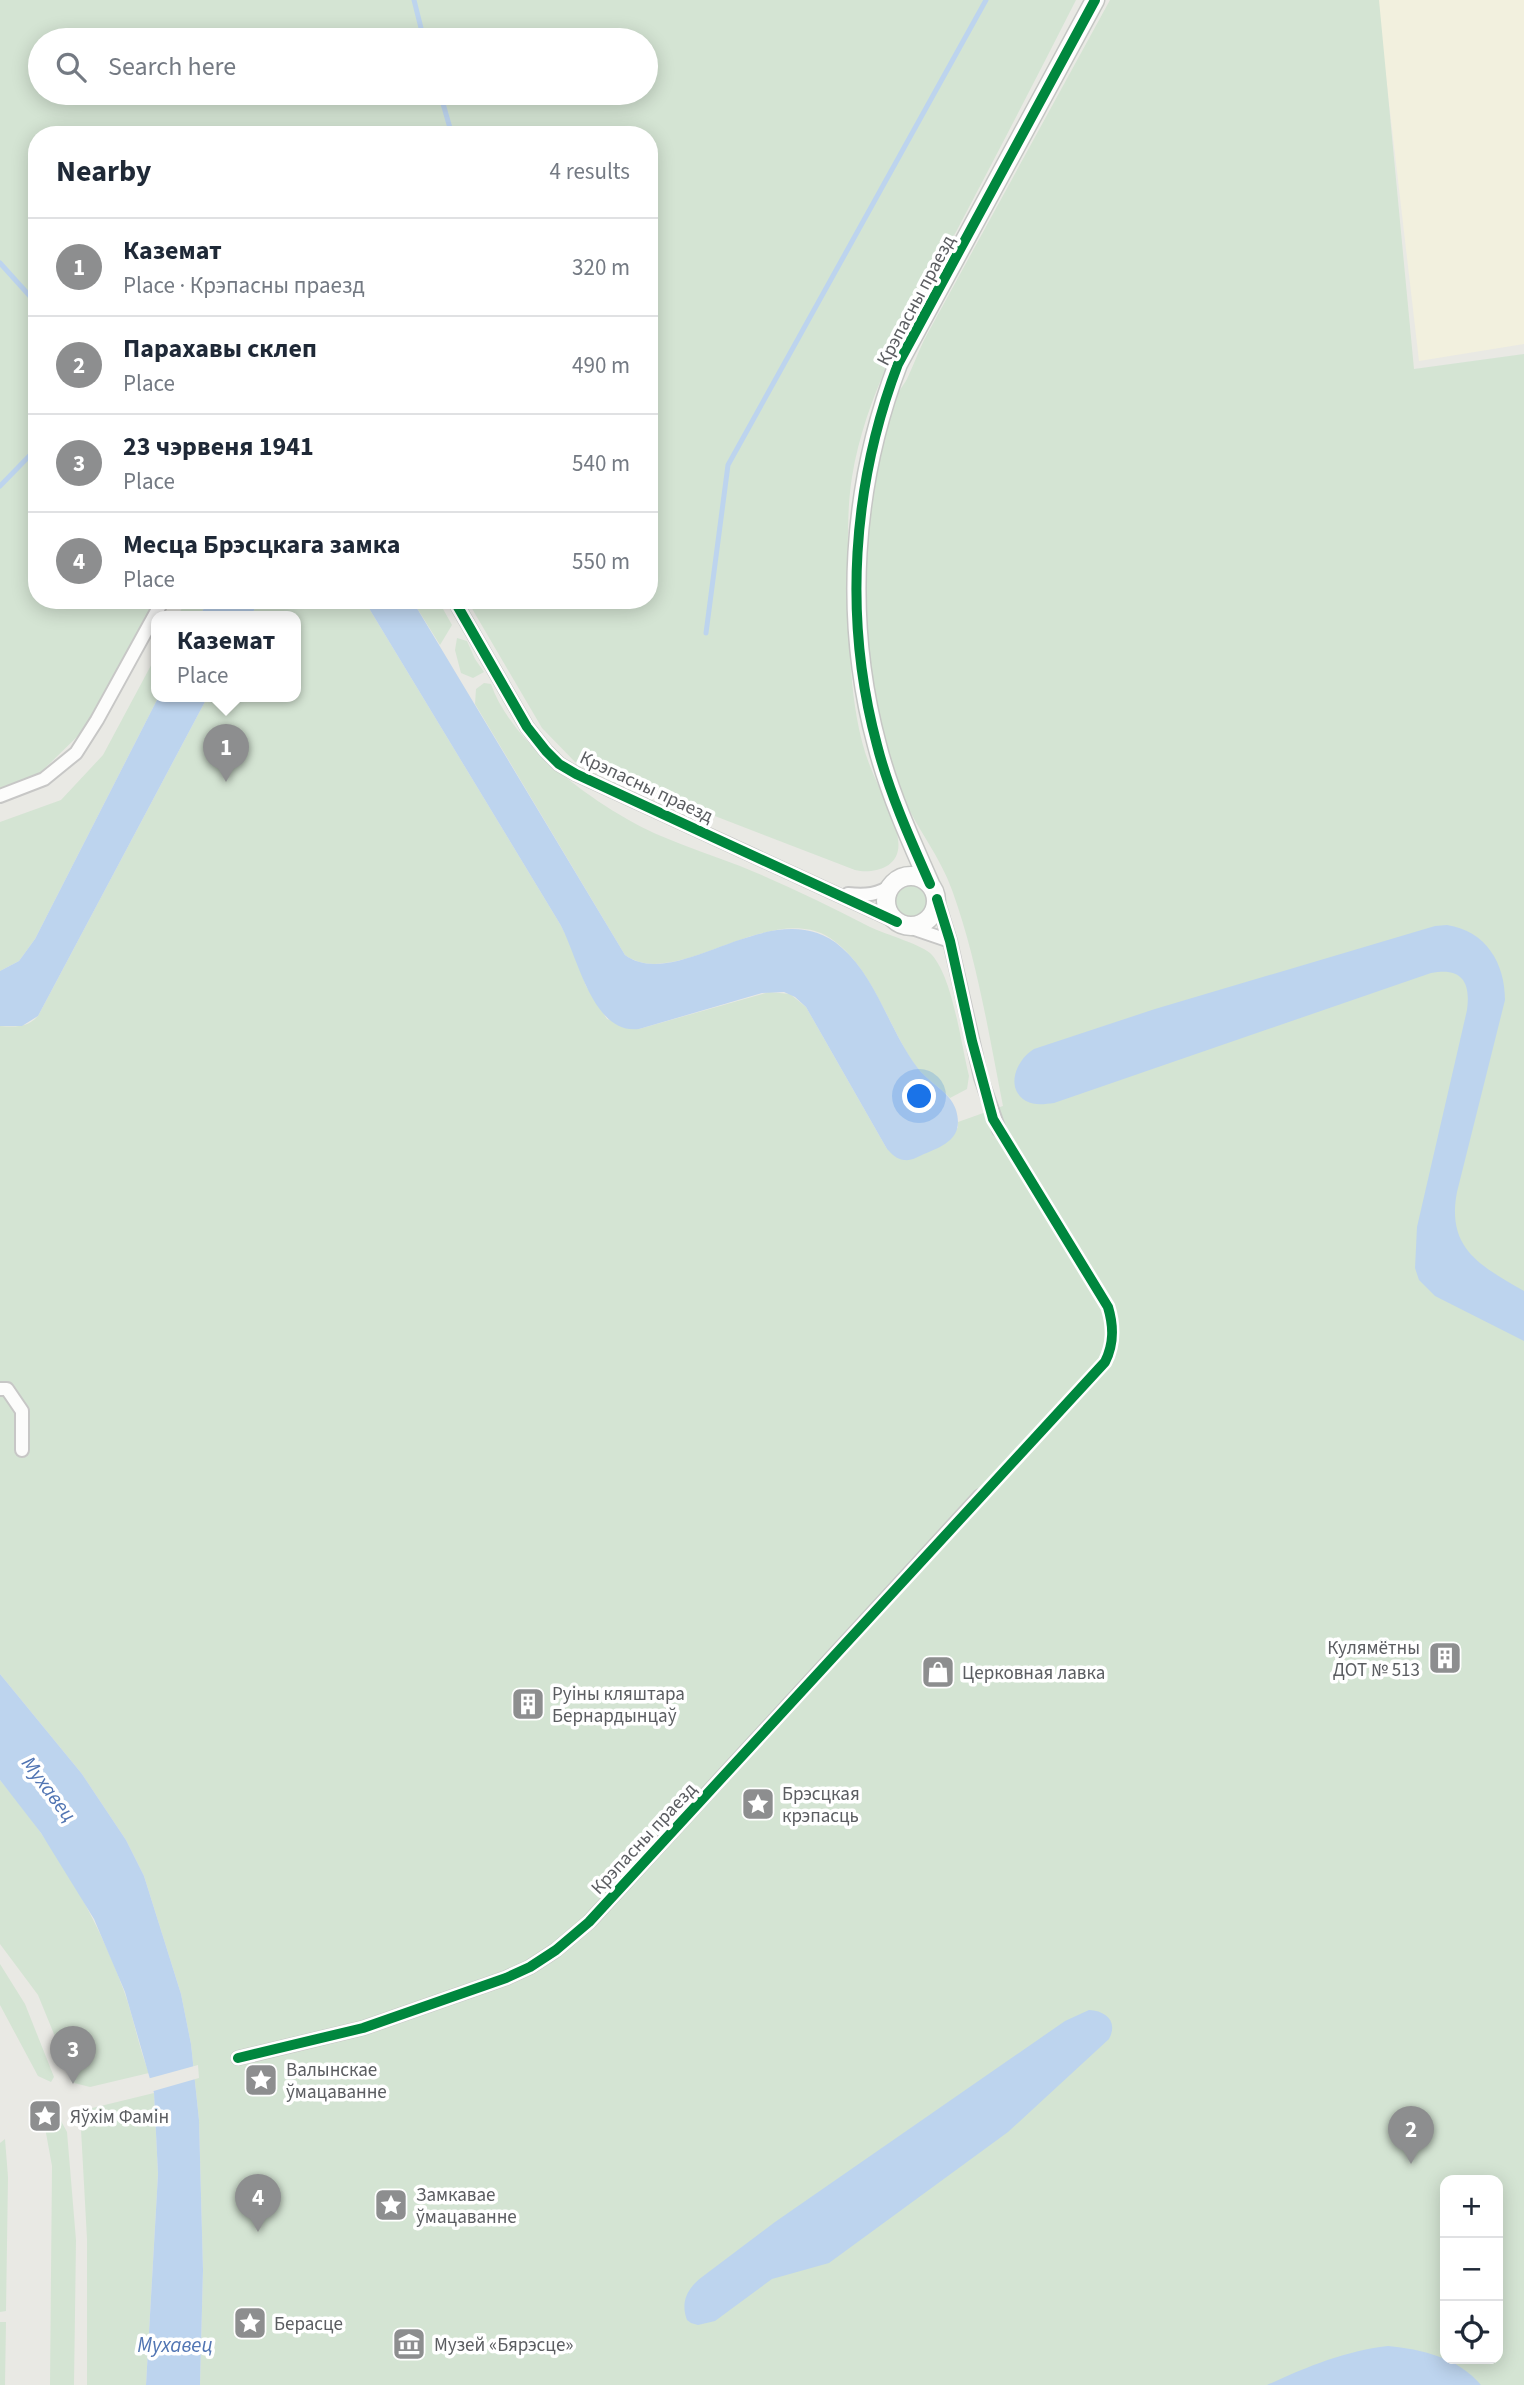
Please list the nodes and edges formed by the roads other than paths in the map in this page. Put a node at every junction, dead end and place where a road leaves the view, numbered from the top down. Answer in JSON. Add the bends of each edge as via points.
{"nodes":[{"id":1,"x":1095,"y":0,"type":"edge"},
{"id":2,"x":459,"y":609,"type":"edge"},
{"id":3,"x":151,"y":622,"type":"edge"},
{"id":4,"x":0,"y":796,"type":"edge"},
{"id":5,"x":906,"y":830,"type":"junction"},
{"id":6,"x":893,"y":884,"type":"junction"},
{"id":7,"x":933,"y":891,"type":"junction"},
{"id":8,"x":833,"y":893,"type":"junction"},
{"id":9,"x":902,"y":924,"type":"junction"},
{"id":10,"x":950,"y":941,"type":"junction"},
{"id":11,"x":999,"y":1130,"type":"tunnel mouth"},
{"id":12,"x":0,"y":1389,"type":"edge"},
{"id":13,"x":22,"y":1450,"type":"dead end"},
{"id":14,"x":980,"y":1496,"type":"tunnel mouth"},
{"id":15,"x":238,"y":2058,"type":"dead end"}],
"edges":[{"from":1,"to":5,"type":"street","name":"Крэпасны праезд","via":[[898,363],[869,456],[857,548],[859,650],[877,745]]},
{"from":2,"to":8,"type":"street","name":"Крэпасны праезд","via":[[527,727],[559,764]]},
{"from":3,"to":4,"type":"street","via":[[76,753],[44,779]]},
{"from":5,"to":6,"type":"street","via":[[907,853]]},
{"from":5,"to":7,"type":"street","name":"Крэпасны праезд"},
{"from":6,"to":7,"type":"street","via":[[899,878],[915,876]]},
{"from":6,"to":8,"type":"street","via":[[872,895]]},
{"from":6,"to":9,"type":"street","via":[[886,899],[891,916]]},
{"from":7,"to":9,"type":"street","via":[[933,914],[928,920],[914,926]]},
{"from":7,"to":10,"type":"street","name":"Крэпасны праезд"},
{"from":8,"to":9,"type":"street","name":"Крэпасны праезд"},
{"from":9,"to":10,"type":"street","name":"Крэпасны праезд"},
{"from":10,"to":11,"type":"street","name":"Крэпасны праезд","via":[[981,1078]]},
{"from":12,"to":13,"type":"street","via":[[7,1389],[22,1411]]},
{"from":14,"to":15,"type":"street","name":"Крэпасны праезд","via":[[589,1922],[556,1950],[518,1973],[465,1994],[363,2028]]}]}
